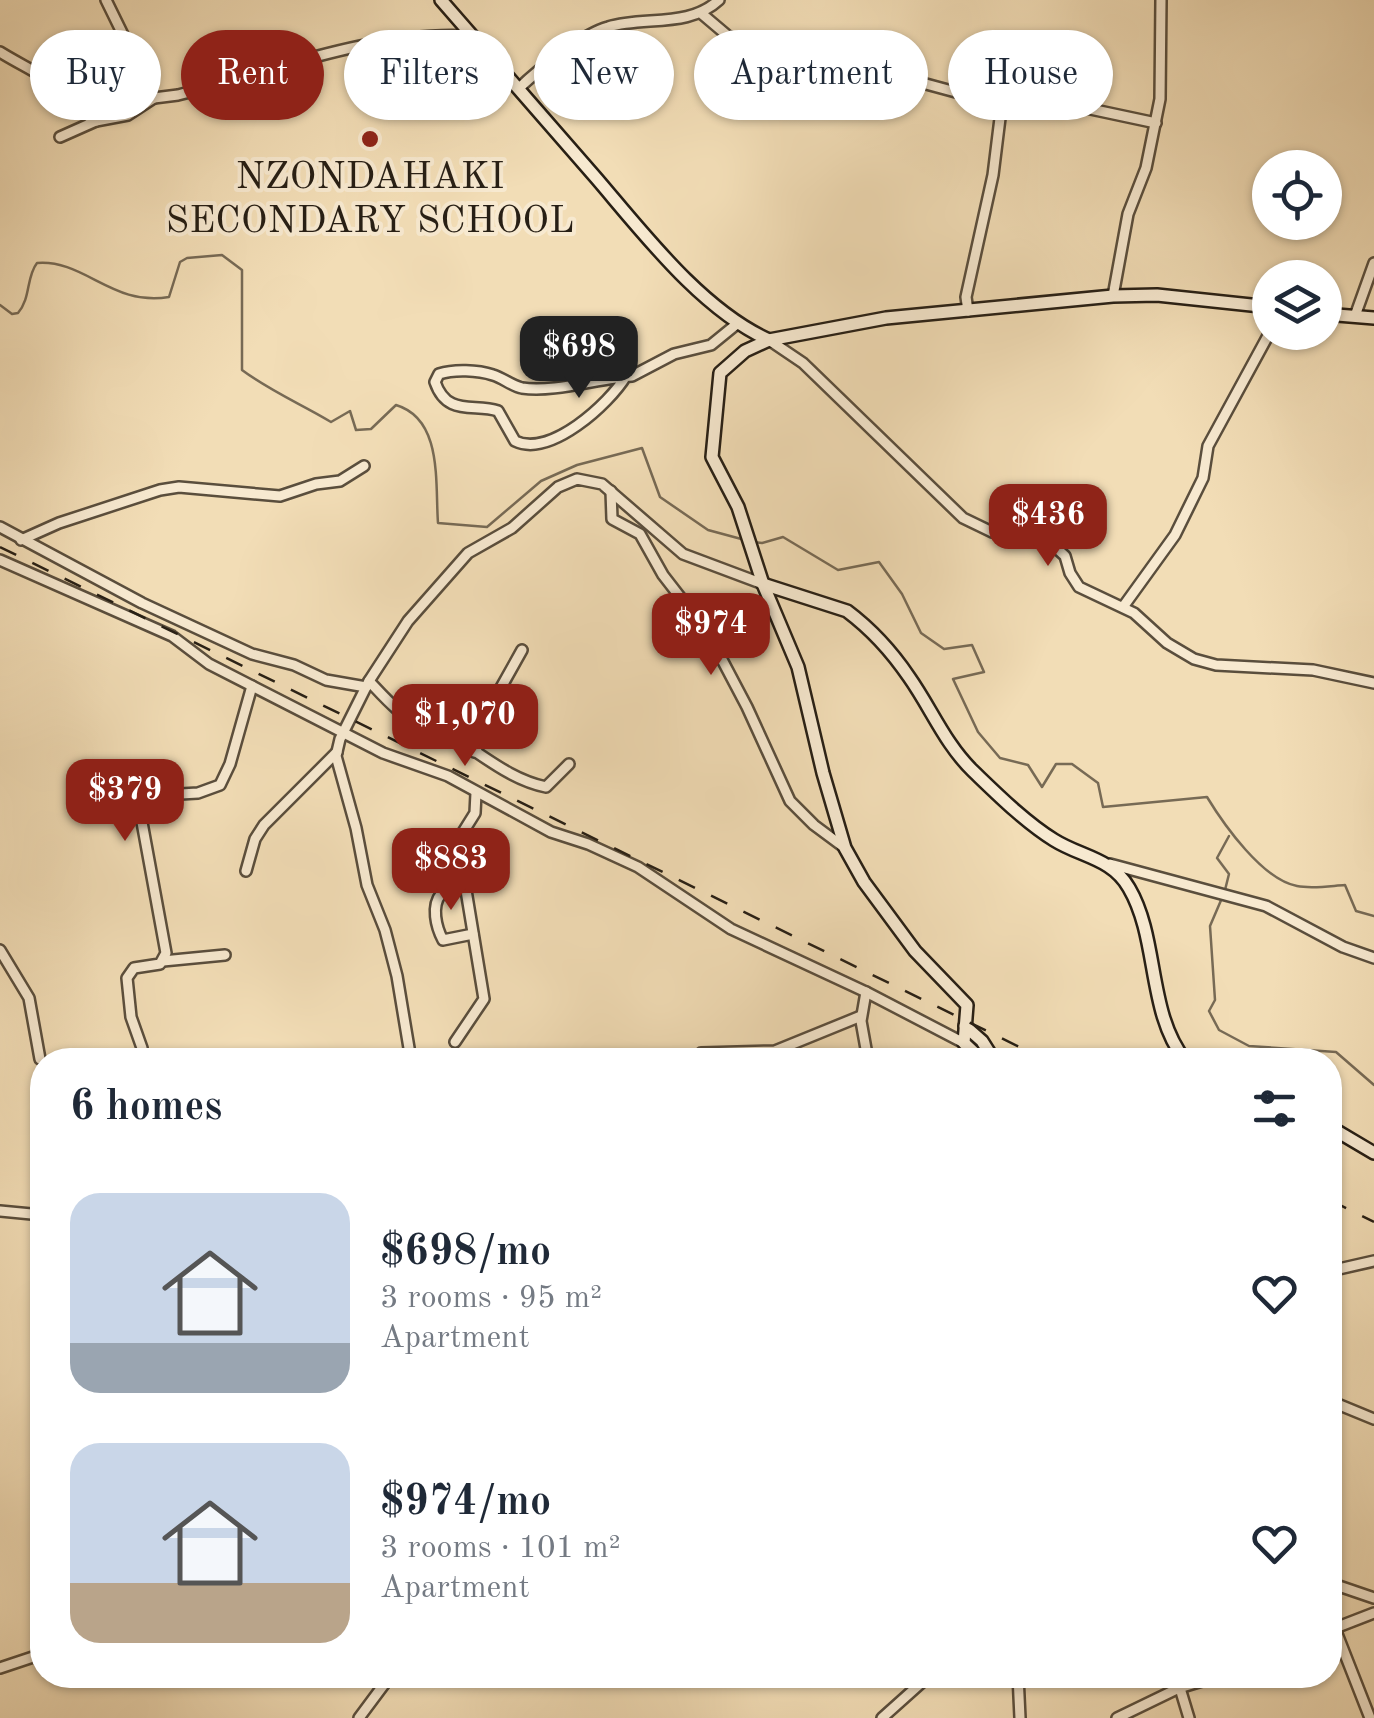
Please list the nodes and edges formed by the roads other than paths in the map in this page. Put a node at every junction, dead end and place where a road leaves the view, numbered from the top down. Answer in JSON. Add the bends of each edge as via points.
{"nodes":[{"id":1,"x":106,"y":0,"type":"edge"},
{"id":2,"x":441,"y":0,"type":"edge"},
{"id":3,"x":719,"y":0,"type":"edge"},
{"id":4,"x":1162,"y":0,"type":"edge"},
{"id":5,"x":702,"y":14,"type":"junction"},
{"id":6,"x":120,"y":30,"type":"edge"},
{"id":7,"x":465,"y":30,"type":"edge"},
{"id":8,"x":344,"y":51,"type":"edge"},
{"id":9,"x":0,"y":52,"type":"edge"},
{"id":10,"x":514,"y":85,"type":"edge"},
{"id":11,"x":518,"y":89,"type":"junction"},
{"id":12,"x":948,"y":90,"type":"edge"},
{"id":13,"x":161,"y":97,"type":"edge"},
{"id":14,"x":1113,"y":114,"type":"edge"},
{"id":15,"x":101,"y":120,"type":"edge"},
{"id":16,"x":1000,"y":120,"type":"edge"},
{"id":17,"x":96,"y":121,"type":"junction"},
{"id":18,"x":1156,"y":123,"type":"junction"},
{"id":19,"x":60,"y":136,"type":"dead end"},
{"id":20,"x":1374,"y":262,"type":"edge"},
{"id":21,"x":1112,"y":296,"type":"junction"},
{"id":22,"x":1252,"y":305,"type":"edge"},
{"id":23,"x":968,"y":311,"type":"junction"},
{"id":24,"x":1342,"y":315,"type":"edge"},
{"id":25,"x":1355,"y":316,"type":"junction"},
{"id":26,"x":1374,"y":318,"type":"edge"},
{"id":27,"x":738,"y":323,"type":"junction"},
{"id":28,"x":768,"y":340,"type":"junction"},
{"id":29,"x":1260,"y":350,"type":"edge"},
{"id":30,"x":626,"y":376,"type":"junction"},
{"id":31,"x":364,"y":466,"type":"dead end"},
{"id":32,"x":611,"y":491,"type":"junction"},
{"id":33,"x":0,"y":528,"type":"edge"},
{"id":34,"x":22,"y":540,"type":"junction"},
{"id":35,"x":0,"y":560,"type":"edge"},
{"id":36,"x":761,"y":579,"type":"junction"},
{"id":37,"x":1123,"y":607,"type":"junction"},
{"id":38,"x":522,"y":650,"type":"dead end"},
{"id":39,"x":1374,"y":683,"type":"edge"},
{"id":40,"x":367,"y":684,"type":"junction"},
{"id":41,"x":252,"y":686,"type":"junction"},
{"id":42,"x":344,"y":732,"type":"junction"},
{"id":43,"x":336,"y":752,"type":"junction"},
{"id":44,"x":474,"y":752,"type":"junction"},
{"id":45,"x":569,"y":764,"type":"dead end"},
{"id":46,"x":476,"y":793,"type":"junction"},
{"id":47,"x":845,"y":848,"type":"junction"},
{"id":48,"x":1106,"y":862,"type":"junction"},
{"id":49,"x":246,"y":871,"type":"dead end"},
{"id":50,"x":464,"y":886,"type":"junction"},
{"id":51,"x":473,"y":934,"type":"junction"},
{"id":52,"x":0,"y":950,"type":"edge"},
{"id":53,"x":225,"y":955,"type":"dead end"},
{"id":54,"x":1374,"y":958,"type":"edge"},
{"id":55,"x":163,"y":961,"type":"junction"},
{"id":56,"x":866,"y":992,"type":"junction"},
{"id":57,"x":861,"y":1016,"type":"junction"},
{"id":58,"x":966,"y":1026,"type":"junction"},
{"id":59,"x":455,"y":1042,"type":"dead end"},
{"id":60,"x":964,"y":1043,"type":"junction"},
{"id":61,"x":38,"y":1048,"type":"edge"},
{"id":62,"x":142,"y":1048,"type":"dead end"},
{"id":63,"x":409,"y":1048,"type":"edge"},
{"id":64,"x":784,"y":1048,"type":"edge"},
{"id":65,"x":866,"y":1048,"type":"edge"},
{"id":66,"x":969,"y":1048,"type":"edge"},
{"id":67,"x":986,"y":1048,"type":"edge"},
{"id":68,"x":1177,"y":1048,"type":"edge"},
{"id":69,"x":1342,"y":1135,"type":"edge"},
{"id":70,"x":1374,"y":1153,"type":"edge"},
{"id":71,"x":0,"y":1210,"type":"edge"},
{"id":72,"x":30,"y":1214,"type":"edge"},
{"id":73,"x":1374,"y":1262,"type":"edge"},
{"id":74,"x":1342,"y":1269,"type":"edge"},
{"id":75,"x":1342,"y":1406,"type":"edge"},
{"id":76,"x":1374,"y":1420,"type":"edge"},
{"id":77,"x":1342,"y":1587,"type":"edge"},
{"id":78,"x":1374,"y":1598,"type":"edge"},
{"id":79,"x":1374,"y":1612,"type":"edge"},
{"id":80,"x":1342,"y":1625,"type":"edge"},
{"id":81,"x":1342,"y":1652,"type":"edge"},
{"id":82,"x":30,"y":1658,"type":"edge"},
{"id":83,"x":0,"y":1668,"type":"edge"},
{"id":84,"x":381,"y":1688,"type":"edge"},
{"id":85,"x":915,"y":1688,"type":"edge"},
{"id":86,"x":1019,"y":1688,"type":"edge"},
{"id":87,"x":1179,"y":1688,"type":"joint"},
{"id":88,"x":359,"y":1718,"type":"edge"},
{"id":89,"x":882,"y":1718,"type":"edge"},
{"id":90,"x":1020,"y":1718,"type":"edge"},
{"id":91,"x":1116,"y":1718,"type":"edge"},
{"id":92,"x":1189,"y":1718,"type":"edge"},
{"id":93,"x":1370,"y":1718,"type":"edge"}],
"edges":[{"from":1,"to":6,"type":"street"},
{"from":2,"to":7,"type":"street"},
{"from":3,"to":5,"type":"street"},
{"from":4,"to":18,"type":"street"},
{"from":5,"to":11,"type":"street","via":[[600,30]]},
{"from":5,"to":12,"type":"street","via":[[741,42],[814,44]]},
{"from":8,"to":13,"type":"street"},
{"from":9,"to":17,"type":"street","via":[[48,80]]},
{"from":10,"to":11,"type":"street"},
{"from":11,"to":27,"type":"street","via":[[656,245]]},
{"from":14,"to":18,"type":"street"},
{"from":15,"to":17,"type":"street"},
{"from":16,"to":23,"type":"street"},
{"from":17,"to":19,"type":"street"},
{"from":18,"to":21,"type":"street"},
{"from":20,"to":25,"type":"street"},
{"from":21,"to":22,"type":"street"},
{"from":21,"to":23,"type":"street"},
{"from":23,"to":28,"type":"street"},
{"from":24,"to":25,"type":"street"},
{"from":25,"to":26,"type":"street"},
{"from":27,"to":28,"type":"street"},
{"from":27,"to":30,"type":"street","via":[[711,345]]},
{"from":28,"to":36,"type":"street","via":[[720,373],[711,441]]},
{"from":28,"to":37,"type":"street","via":[[803,363],[964,518],[992,532],[1053,545],[1079,587]]},
{"from":29,"to":37,"type":"street","via":[[1208,446],[1203,478],[1176,535]]},
{"from":30,"to":30,"type":"street","via":[[584,421],[530,446],[515,441],[498,411],[456,406],[435,382],[446,372],[484,373],[528,388]]},
{"from":31,"to":34,"type":"street","via":[[340,481],[280,496],[172,488]]},
{"from":32,"to":36,"type":"street","via":[[684,554]]},
{"from":32,"to":40,"type":"street","via":[[585,479],[567,482],[512,528],[468,552],[408,621]]},
{"from":32,"to":47,"type":"street","via":[[612,519],[640,534],[721,654],[790,801]]},
{"from":33,"to":34,"type":"street"},
{"from":34,"to":40,"type":"street","via":[[252,654],[326,680]]},
{"from":35,"to":41,"type":"street","via":[[172,636]]},
{"from":36,"to":47,"type":"street","via":[[798,667]]},
{"from":36,"to":48,"type":"street","via":[[857,618],[909,677],[964,762],[1046,835]]},
{"from":37,"to":39,"type":"street","via":[[1182,654],[1204,662],[1313,670]]},
{"from":38,"to":44,"type":"street"},
{"from":40,"to":42,"type":"street"},
{"from":40,"to":44,"type":"street","via":[[393,707]]},
{"from":41,"to":42,"type":"street"},
{"from":41,"to":55,"type":"street","via":[[220,785],[140,801]]},
{"from":42,"to":43,"type":"street"},
{"from":42,"to":46,"type":"street"},
{"from":43,"to":49,"type":"street","via":[[264,824]]},
{"from":43,"to":63,"type":"street","via":[[385,930]]},
{"from":44,"to":45,"type":"street","via":[[542,787]]},
{"from":46,"to":50,"type":"street","via":[[474,818],[460,837]]},
{"from":46,"to":56,"type":"street","via":[[638,868],[731,929]]},
{"from":47,"to":58,"type":"street","via":[[915,951],[965,1002]]},
{"from":48,"to":54,"type":"street","via":[[1286,914]]},
{"from":48,"to":68,"type":"street","via":[[1134,899]]},
{"from":50,"to":51,"type":"street"},
{"from":50,"to":51,"type":"street","via":[[436,900],[437,919],[443,940]]},
{"from":51,"to":59,"type":"street","via":[[484,998]]},
{"from":52,"to":61,"type":"street","via":[[28,998]]},
{"from":53,"to":55,"type":"street"},
{"from":55,"to":62,"type":"street","via":[[134,968],[127,978]]},
{"from":56,"to":57,"type":"street"},
{"from":56,"to":60,"type":"street"},
{"from":57,"to":64,"type":"street"},
{"from":57,"to":65,"type":"street"},
{"from":58,"to":60,"type":"street"},
{"from":58,"to":67,"type":"street"},
{"from":60,"to":66,"type":"street"},
{"from":69,"to":70,"type":"street"},
{"from":71,"to":72,"type":"street"},
{"from":73,"to":74,"type":"street"},
{"from":75,"to":76,"type":"street"},
{"from":77,"to":78,"type":"street"},
{"from":79,"to":80,"type":"street"},
{"from":81,"to":93,"type":"street"},
{"from":82,"to":83,"type":"street"},
{"from":84,"to":88,"type":"street"},
{"from":85,"to":89,"type":"street"},
{"from":86,"to":90,"type":"street"},
{"from":87,"to":91,"type":"street"},
{"from":87,"to":92,"type":"street"}]}
